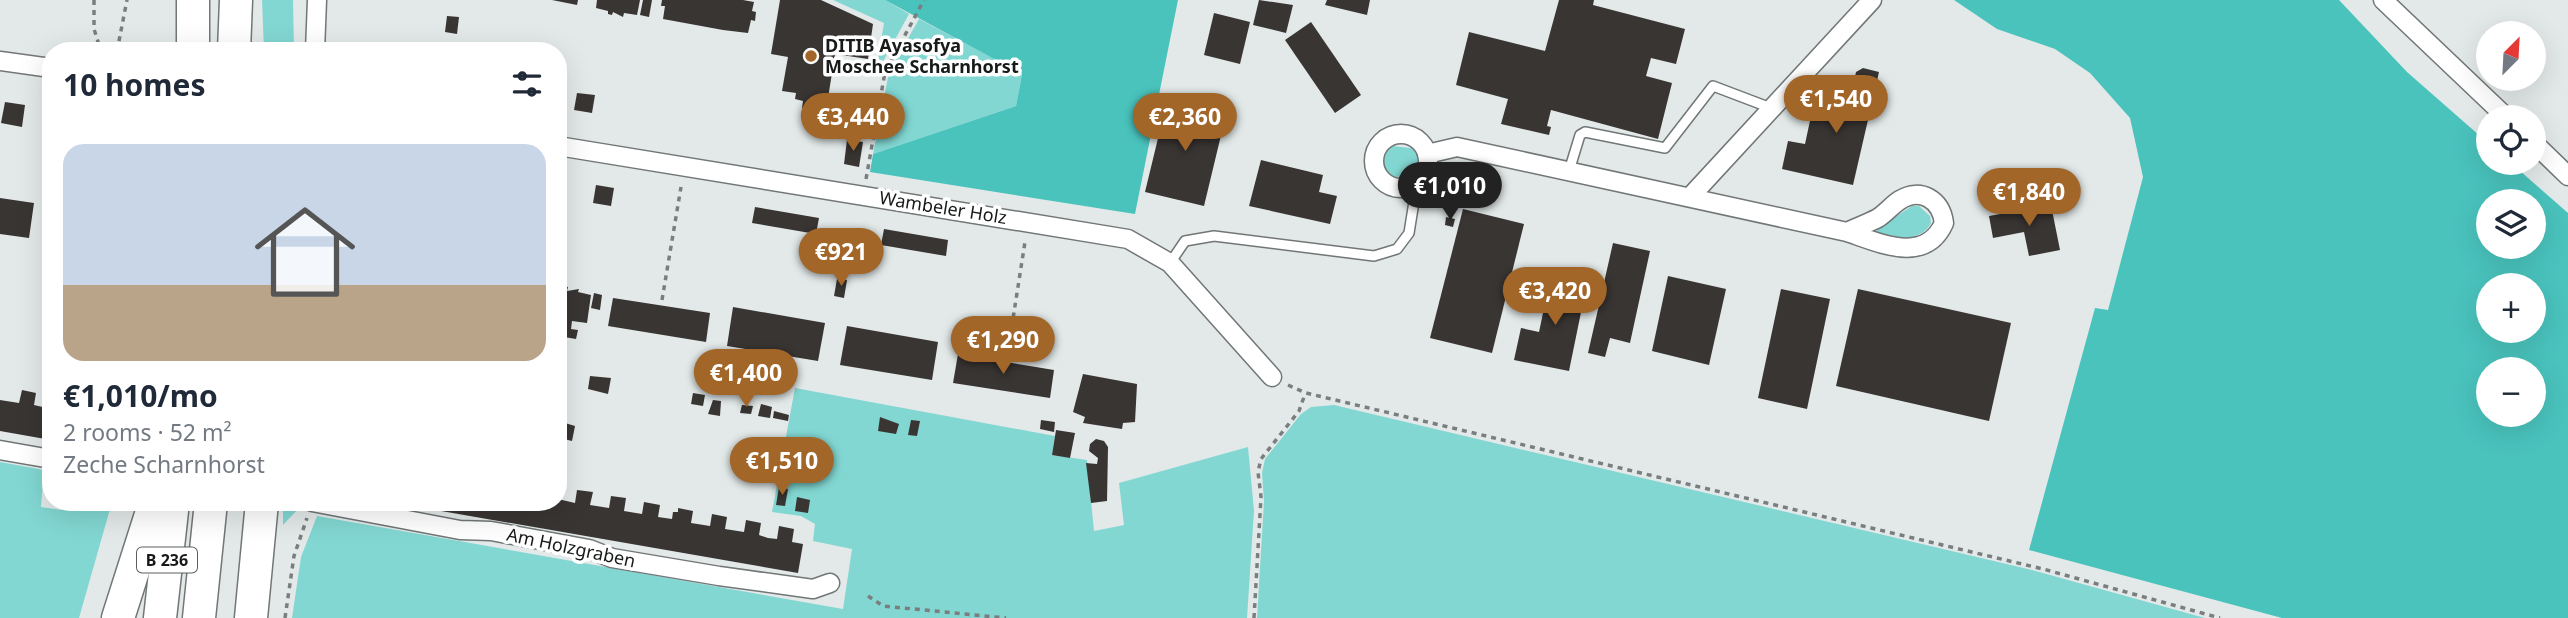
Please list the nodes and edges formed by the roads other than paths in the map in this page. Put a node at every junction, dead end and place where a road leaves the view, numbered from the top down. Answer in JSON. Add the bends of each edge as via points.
{"nodes":[{"id":1,"x":193,"y":0,"type":"edge"},
{"id":2,"x":317,"y":0,"type":"edge"},
{"id":3,"x":1872,"y":0,"type":"edge"},
{"id":4,"x":2383,"y":0,"type":"edge"},
{"id":5,"x":193,"y":42,"type":"edge"},
{"id":6,"x":315,"y":42,"type":"edge"},
{"id":7,"x":0,"y":61,"type":"edge"},
{"id":8,"x":42,"y":67,"type":"edge"},
{"id":9,"x":2493,"y":105,"type":"edge"},
{"id":10,"x":1771,"y":108,"type":"junction"},
{"id":11,"x":567,"y":147,"type":"edge"},
{"id":12,"x":1427,"y":154,"type":"junction"},
{"id":13,"x":2546,"y":155,"type":"edge"},
{"id":14,"x":1569,"y":171,"type":"junction"},
{"id":15,"x":2568,"y":176,"type":"edge"},
{"id":16,"x":1417,"y":183,"type":"junction"},
{"id":17,"x":1690,"y":197,"type":"junction"},
{"id":18,"x":1847,"y":232,"type":"junction"},
{"id":19,"x":1170,"y":263,"type":"junction"},
{"id":20,"x":1272,"y":377,"type":"road end"},
{"id":21,"x":0,"y":450,"type":"edge"},
{"id":22,"x":42,"y":457,"type":"edge"},
{"id":23,"x":152,"y":511,"type":"edge"},
{"id":24,"x":172,"y":511,"type":"edge"},
{"id":25,"x":210,"y":511,"type":"edge"},
{"id":26,"x":261,"y":511,"type":"edge"},
{"id":27,"x":342,"y":511,"type":"edge"},
{"id":28,"x":830,"y":583,"type":"dead end"},
{"id":29,"x":118,"y":618,"type":"edge"},
{"id":30,"x":160,"y":618,"type":"edge"},
{"id":31,"x":199,"y":618,"type":"edge"},
{"id":32,"x":251,"y":618,"type":"edge"}],
"edges":[{"from":1,"to":5,"type":"highway"},
{"from":2,"to":6,"type":"street"},
{"from":3,"to":10,"type":"street"},
{"from":4,"to":9,"type":"street"},
{"from":7,"to":8,"type":"street"},
{"from":10,"to":14,"type":"lane","via":[[1713,86],[1665,148],[1585,132]]},
{"from":10,"to":17,"type":"street"},
{"from":11,"to":19,"type":"street","name":"Wambeler Holz","via":[[1128,239]]},
{"from":12,"to":14,"type":"street","via":[[1457,147]]},
{"from":12,"to":16,"type":"street","via":[[1426,173]]},
{"from":12,"to":16,"type":"street","via":[[1417,138],[1398,133],[1381,142],[1375,152],[1373,162],[1381,180],[1398,188]]},
{"from":13,"to":15,"type":"street"},
{"from":14,"to":17,"type":"street"},
{"from":16,"to":19,"type":"lane","via":[[1409,233],[1397,250],[1374,256],[1214,236],[1185,241]]},
{"from":17,"to":18,"type":"street"},
{"from":18,"to":18,"type":"street","via":[[1893,247],[1914,248],[1932,240],[1944,223],[1935,201],[1926,196],[1906,197]]},
{"from":19,"to":20,"type":"street","name":"Wambeler Holz"},
{"from":21,"to":22,"type":"street"},
{"from":23,"to":29,"type":"highway"},
{"from":24,"to":30,"type":"highway","number":"B 236"},
{"from":25,"to":31,"type":"highway","number":"B 236"},
{"from":26,"to":32,"type":"highway"},
{"from":27,"to":28,"type":"street","name":"Am Holzgraben","via":[[491,531],[719,576],[813,589]]}]}
